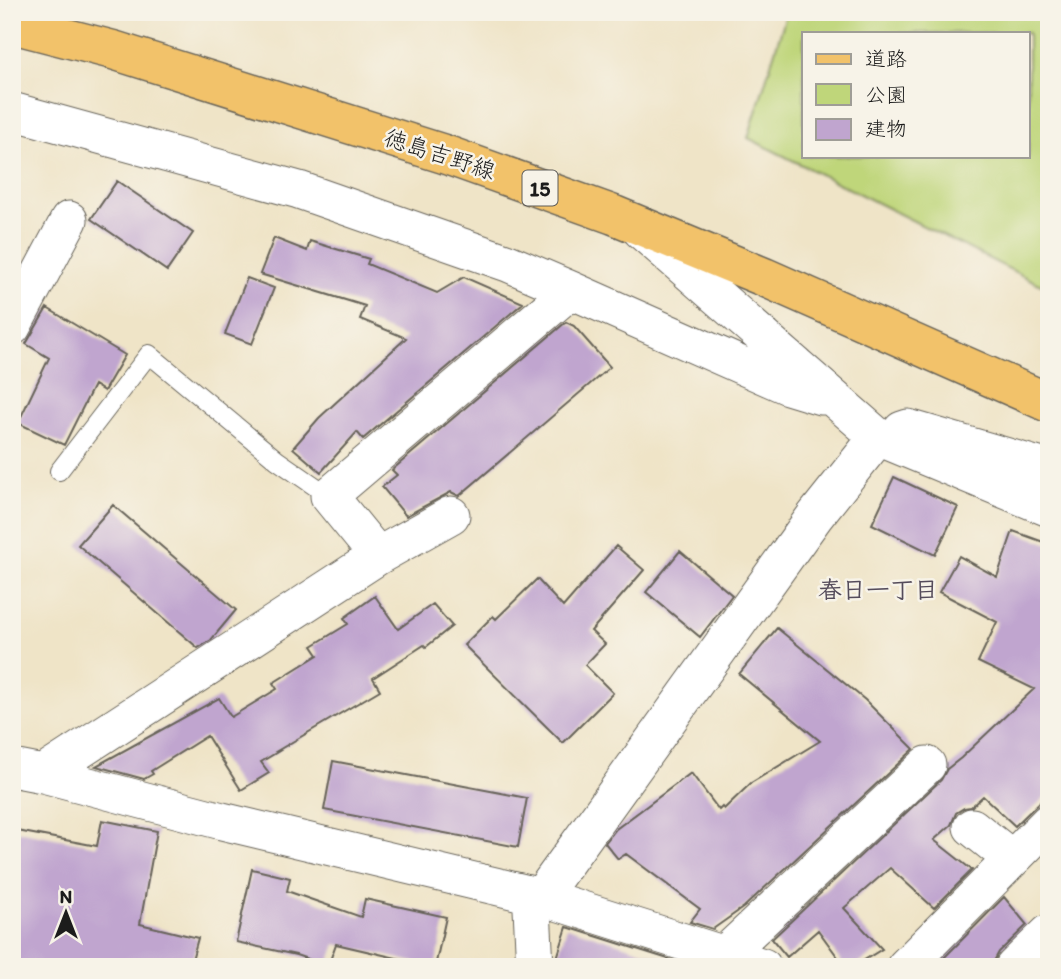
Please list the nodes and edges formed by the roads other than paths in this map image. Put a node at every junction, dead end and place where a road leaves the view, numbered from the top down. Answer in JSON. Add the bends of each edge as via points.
{"nodes":[{"id":1,"x":12,"y":24,"type":"edge"},
{"id":2,"x":12,"y":111,"type":"edge"},
{"id":3,"x":69,"y":220,"type":"dead end"},
{"id":4,"x":630,"y":221,"type":"junction"},
{"id":5,"x":571,"y":290,"type":"junction"},
{"id":6,"x":12,"y":327,"type":"edge"},
{"id":7,"x":836,"y":400,"type":"junction"},
{"id":8,"x":1049,"y":403,"type":"edge"},
{"id":9,"x":878,"y":437,"type":"junction"},
{"id":10,"x":1049,"y":469,"type":"edge"},
{"id":11,"x":59,"y":471,"type":"dead end"},
{"id":12,"x":329,"y":496,"type":"junction"},
{"id":13,"x":1049,"y":508,"type":"edge"},
{"id":14,"x":451,"y":515,"type":"dead end"},
{"id":15,"x":378,"y":556,"type":"junction"},
{"id":16,"x":927,"y":765,"type":"dead end"},
{"id":17,"x":28,"y":771,"type":"edge"},
{"id":18,"x":1049,"y":822,"type":"edge"},
{"id":19,"x":972,"y":827,"type":"dead end"},
{"id":20,"x":1012,"y":859,"type":"junction"},
{"id":21,"x":541,"y":897,"type":"junction"},
{"id":22,"x":1049,"y":933,"type":"edge"},
{"id":23,"x":724,"y":955,"type":"junction"},
{"id":24,"x":536,"y":967,"type":"edge"},
{"id":25,"x":763,"y":967,"type":"edge"},
{"id":26,"x":905,"y":967,"type":"edge"},
{"id":27,"x":1014,"y":967,"type":"edge"}],
"edges":[{"from":1,"to":4,"type":"main road","name":"徳島吉野線","number":"15","via":[[113,50],[444,154]]},
{"from":2,"to":5,"type":"street","via":[[299,190],[508,263]]},
{"from":3,"to":6,"type":"street"},
{"from":4,"to":7,"type":"street"},
{"from":4,"to":8,"type":"main road","name":"徳島吉野線","number":"15"},
{"from":5,"to":7,"type":"street","via":[[788,386]]},
{"from":5,"to":12,"type":"street"},
{"from":7,"to":9,"type":"street"},
{"from":9,"to":10,"type":"street","via":[[908,428]]},
{"from":9,"to":13,"type":"street"},
{"from":9,"to":21,"type":"street","via":[[815,516]]},
{"from":11,"to":12,"type":"lane","via":[[149,354],[277,460]]},
{"from":12,"to":15,"type":"street"},
{"from":14,"to":15,"type":"street"},
{"from":15,"to":17,"type":"street"},
{"from":16,"to":23,"type":"street"},
{"from":17,"to":21,"type":"street"},
{"from":18,"to":20,"type":"street"},
{"from":19,"to":20,"type":"street"},
{"from":20,"to":26,"type":"street"},
{"from":21,"to":23,"type":"street"},
{"from":21,"to":24,"type":"street","via":[[531,909]]},
{"from":22,"to":27,"type":"street"},
{"from":23,"to":25,"type":"street"}]}
